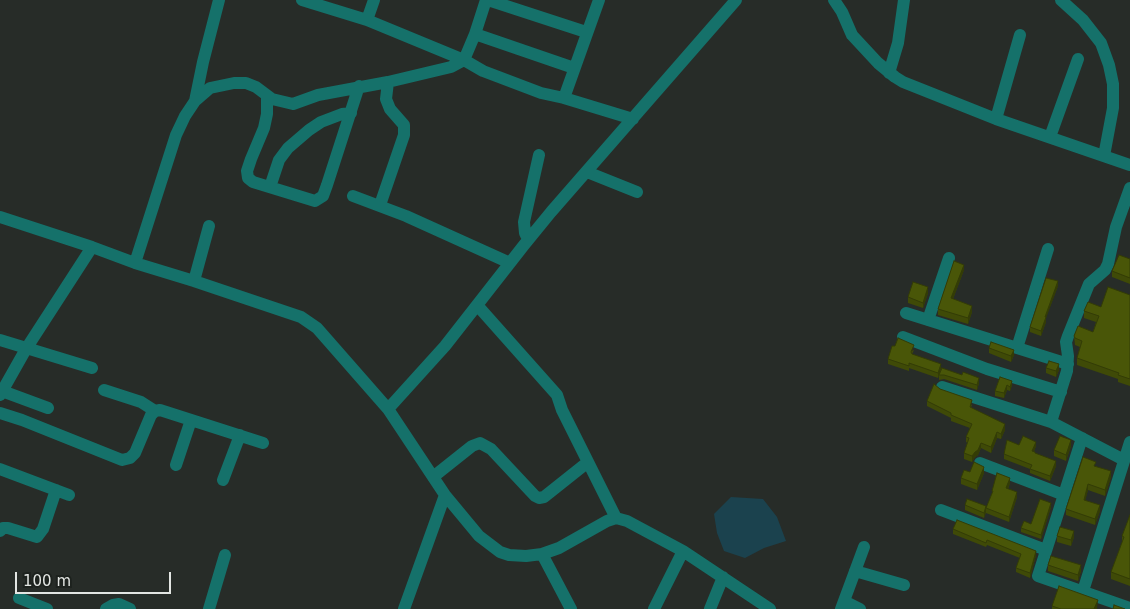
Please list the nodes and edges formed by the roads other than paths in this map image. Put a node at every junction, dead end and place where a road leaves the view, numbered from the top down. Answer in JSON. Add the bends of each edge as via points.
{"nodes":[{"id":1,"x":220,"y":0,"type":"edge"},
{"id":2,"x":302,"y":0,"type":"edge"},
{"id":3,"x":374,"y":0,"type":"edge"},
{"id":4,"x":487,"y":0,"type":"edge"},
{"id":5,"x":834,"y":0,"type":"edge"},
{"id":6,"x":904,"y":0,"type":"edge"},
{"id":7,"x":1061,"y":0,"type":"edge"},
{"id":8,"x":597,"y":1,"type":"edge"},
{"id":9,"x":733,"y":1,"type":"edge"},
{"id":10,"x":332,"y":5,"type":"edge"},
{"id":11,"x":367,"y":20,"type":"junction"},
{"id":12,"x":586,"y":32,"type":"junction"},
{"id":13,"x":475,"y":34,"type":"junction"},
{"id":14,"x":1020,"y":35,"type":"dead end"},
{"id":15,"x":1078,"y":59,"type":"dead end"},
{"id":16,"x":464,"y":60,"type":"junction"},
{"id":17,"x":574,"y":68,"type":"junction"},
{"id":18,"x":889,"y":72,"type":"junction"},
{"id":19,"x":388,"y":82,"type":"junction"},
{"id":20,"x":359,"y":86,"type":"junction"},
{"id":21,"x":267,"y":96,"type":"junction"},
{"id":22,"x":564,"y":98,"type":"junction"},
{"id":23,"x":195,"y":101,"type":"junction"},
{"id":24,"x":351,"y":113,"type":"junction"},
{"id":25,"x":633,"y":119,"type":"junction"},
{"id":26,"x":996,"y":119,"type":"junction"},
{"id":27,"x":1050,"y":137,"type":"junction"},
{"id":28,"x":539,"y":154,"type":"dead end"},
{"id":29,"x":1104,"y":156,"type":"junction"},
{"id":30,"x":1130,"y":165,"type":"edge"},
{"id":31,"x":587,"y":172,"type":"junction"},
{"id":32,"x":270,"y":187,"type":"junction"},
{"id":33,"x":1130,"y":188,"type":"edge"},
{"id":34,"x":636,"y":192,"type":"dead end"},
{"id":35,"x":353,"y":196,"type":"dead end"},
{"id":36,"x":380,"y":205,"type":"junction"},
{"id":37,"x":0,"y":217,"type":"edge"},
{"id":38,"x":209,"y":226,"type":"dead end"},
{"id":39,"x":528,"y":239,"type":"junction"},
{"id":40,"x":92,"y":247,"type":"junction"},
{"id":41,"x":1048,"y":249,"type":"dead end"},
{"id":42,"x":949,"y":258,"type":"dead end"},
{"id":43,"x":135,"y":263,"type":"junction"},
{"id":44,"x":510,"y":263,"type":"junction"},
{"id":45,"x":194,"y":281,"type":"junction"},
{"id":46,"x":478,"y":305,"type":"junction"},
{"id":47,"x":906,"y":313,"type":"dead end"},
{"id":48,"x":928,"y":320,"type":"junction"},
{"id":49,"x":903,"y":337,"type":"dead end"},
{"id":50,"x":0,"y":340,"type":"edge"},
{"id":51,"x":1017,"y":348,"type":"junction"},
{"id":52,"x":26,"y":349,"type":"junction"},
{"id":53,"x":1068,"y":364,"type":"junction"},
{"id":54,"x":92,"y":368,"type":"dead end"},
{"id":55,"x":3,"y":388,"type":"edge"},
{"id":56,"x":942,"y":388,"type":"edge"},
{"id":57,"x":104,"y":390,"type":"dead end"},
{"id":58,"x":1061,"y":392,"type":"junction"},
{"id":59,"x":48,"y":408,"type":"dead end"},
{"id":60,"x":388,"y":409,"type":"junction"},
{"id":61,"x":155,"y":411,"type":"junction"},
{"id":62,"x":0,"y":413,"type":"edge"},
{"id":63,"x":191,"y":420,"type":"junction"},
{"id":64,"x":1051,"y":422,"type":"junction"},
{"id":65,"x":240,"y":435,"type":"junction"},
{"id":66,"x":1082,"y":438,"type":"junction"},
{"id":67,"x":1130,"y":442,"type":"edge"},
{"id":68,"x":263,"y":443,"type":"dead end"},
{"id":69,"x":1124,"y":460,"type":"junction"},
{"id":70,"x":588,"y":462,"type":"junction"},
{"id":71,"x":980,"y":463,"type":"edge"},
{"id":72,"x":176,"y":465,"type":"dead end"},
{"id":73,"x":0,"y":469,"type":"edge"},
{"id":74,"x":433,"y":477,"type":"junction"},
{"id":75,"x":223,"y":480,"type":"dead end"},
{"id":76,"x":56,"y":490,"type":"junction"},
{"id":77,"x":69,"y":495,"type":"dead end"},
{"id":78,"x":445,"y":495,"type":"junction"},
{"id":79,"x":1064,"y":495,"type":"junction"},
{"id":80,"x":941,"y":510,"type":"dead end"},
{"id":81,"x":616,"y":518,"type":"junction"},
{"id":82,"x":0,"y":530,"type":"edge"},
{"id":83,"x":864,"y":547,"type":"dead end"},
{"id":84,"x":1046,"y":550,"type":"junction"},
{"id":85,"x":683,"y":551,"type":"junction"},
{"id":86,"x":542,"y":554,"type":"junction"},
{"id":87,"x":226,"y":555,"type":"dead end"},
{"id":88,"x":855,"y":571,"type":"junction"},
{"id":89,"x":722,"y":577,"type":"junction"},
{"id":90,"x":904,"y":585,"type":"dead end"},
{"id":91,"x":1083,"y":592,"type":"junction"},
{"id":92,"x":19,"y":598,"type":"dead end"},
{"id":93,"x":1129,"y":604,"type":"edge"},
{"id":94,"x":842,"y":605,"type":"edge"},
{"id":95,"x":1113,"y":606,"type":"edge"},
{"id":96,"x":47,"y":609,"type":"edge"},
{"id":97,"x":106,"y":609,"type":"edge"},
{"id":98,"x":130,"y":609,"type":"edge"},
{"id":99,"x":209,"y":609,"type":"edge"},
{"id":100,"x":404,"y":609,"type":"edge"},
{"id":101,"x":572,"y":609,"type":"edge"},
{"id":102,"x":654,"y":609,"type":"edge"},
{"id":103,"x":710,"y":609,"type":"edge"},
{"id":104,"x":770,"y":609,"type":"edge"},
{"id":105,"x":860,"y":609,"type":"edge"}],
"edges":[{"from":1,"to":23,"type":"street"},
{"from":2,"to":10,"type":"street"},
{"from":3,"to":11,"type":"street"},
{"from":4,"to":12,"type":"street"},
{"from":4,"to":13,"type":"street"},
{"from":5,"to":18,"type":"street","via":[[852,35]]},
{"from":6,"to":18,"type":"street","via":[[898,43]]},
{"from":7,"to":29,"type":"street","via":[[1101,43],[1109,65],[1114,108]]},
{"from":8,"to":12,"type":"street"},
{"from":9,"to":25,"type":"street"},
{"from":10,"to":11,"type":"street"},
{"from":11,"to":16,"type":"street"},
{"from":12,"to":17,"type":"street"},
{"from":13,"to":16,"type":"street"},
{"from":13,"to":17,"type":"street"},
{"from":14,"to":26,"type":"street"},
{"from":15,"to":27,"type":"street"},
{"from":16,"to":19,"type":"street","via":[[452,67]]},
{"from":16,"to":22,"type":"street","via":[[483,71],[541,93]]},
{"from":17,"to":22,"type":"street"},
{"from":18,"to":26,"type":"street","via":[[903,82]]},
{"from":19,"to":20,"type":"street"},
{"from":19,"to":36,"type":"street","via":[[386,99],[404,125],[404,134]]},
{"from":20,"to":21,"type":"street","via":[[293,104]]},
{"from":20,"to":24,"type":"street"},
{"from":21,"to":23,"type":"street","via":[[246,83],[234,83],[210,88]]},
{"from":21,"to":32,"type":"street","via":[[264,128],[247,171],[253,182]]},
{"from":22,"to":25,"type":"street"},
{"from":23,"to":43,"type":"street","via":[[176,135]]},
{"from":24,"to":32,"type":"street","via":[[321,122],[288,148],[279,160]]},
{"from":24,"to":32,"type":"street","via":[[320,199],[315,201]]},
{"from":25,"to":31,"type":"street"},
{"from":26,"to":27,"type":"street"},
{"from":27,"to":29,"type":"street"},
{"from":28,"to":39,"type":"street","via":[[524,222]]},
{"from":29,"to":30,"type":"street"},
{"from":31,"to":34,"type":"street"},
{"from":31,"to":39,"type":"street"},
{"from":33,"to":53,"type":"street","via":[[1116,227],[1108,264],[1089,284],[1068,336]]},
{"from":35,"to":36,"type":"street"},
{"from":36,"to":44,"type":"street"},
{"from":37,"to":40,"type":"street"},
{"from":38,"to":45,"type":"street"},
{"from":39,"to":44,"type":"street"},
{"from":40,"to":43,"type":"street"},
{"from":40,"to":52,"type":"street"},
{"from":41,"to":51,"type":"street"},
{"from":42,"to":48,"type":"street"},
{"from":43,"to":45,"type":"street"},
{"from":44,"to":46,"type":"street"},
{"from":45,"to":60,"type":"street","via":[[301,316],[317,328]]},
{"from":46,"to":60,"type":"street"},
{"from":46,"to":70,"type":"street","via":[[557,395]]},
{"from":47,"to":48,"type":"street"},
{"from":48,"to":51,"type":"street"},
{"from":49,"to":58,"type":"street"},
{"from":50,"to":52,"type":"street"},
{"from":51,"to":53,"type":"street"},
{"from":52,"to":54,"type":"street"},
{"from":52,"to":55,"type":"street"},
{"from":53,"to":58,"type":"street"},
{"from":55,"to":59,"type":"street"},
{"from":56,"to":64,"type":"street"},
{"from":57,"to":61,"type":"street","via":[[141,402]]},
{"from":58,"to":64,"type":"street"},
{"from":60,"to":74,"type":"street"},
{"from":61,"to":62,"type":"street","via":[[135,453],[122,460]]},
{"from":61,"to":63,"type":"street"},
{"from":63,"to":65,"type":"street"},
{"from":63,"to":72,"type":"street"},
{"from":64,"to":66,"type":"street"},
{"from":65,"to":68,"type":"street"},
{"from":65,"to":75,"type":"street"},
{"from":66,"to":69,"type":"street"},
{"from":66,"to":79,"type":"street"},
{"from":67,"to":69,"type":"street"},
{"from":69,"to":91,"type":"street"},
{"from":70,"to":74,"type":"street","via":[[539,498],[492,449],[480,443]]},
{"from":70,"to":81,"type":"street"},
{"from":71,"to":79,"type":"street"},
{"from":73,"to":76,"type":"street"},
{"from":74,"to":78,"type":"street"},
{"from":76,"to":77,"type":"street"},
{"from":76,"to":82,"type":"street","via":[[38,537],[8,528]]},
{"from":78,"to":86,"type":"street","via":[[479,536],[500,552],[526,556]]},
{"from":78,"to":100,"type":"street"},
{"from":79,"to":84,"type":"street"},
{"from":80,"to":84,"type":"street"},
{"from":81,"to":85,"type":"street"},
{"from":81,"to":86,"type":"street"},
{"from":83,"to":88,"type":"street"},
{"from":84,"to":91,"type":"street","via":[[1038,576]]},
{"from":85,"to":89,"type":"street"},
{"from":85,"to":102,"type":"street"},
{"from":86,"to":101,"type":"street"},
{"from":87,"to":99,"type":"street"},
{"from":88,"to":90,"type":"street"},
{"from":88,"to":94,"type":"street"},
{"from":89,"to":103,"type":"street"},
{"from":89,"to":104,"type":"street"},
{"from":91,"to":95,"type":"street"},
{"from":92,"to":96,"type":"street"},
{"from":93,"to":95,"type":"street"},
{"from":94,"to":105,"type":"street"},
{"from":97,"to":98,"type":"street","via":[[112,604]]}]}
